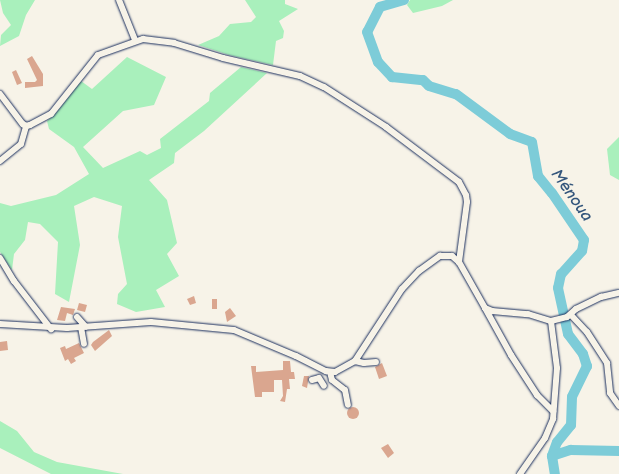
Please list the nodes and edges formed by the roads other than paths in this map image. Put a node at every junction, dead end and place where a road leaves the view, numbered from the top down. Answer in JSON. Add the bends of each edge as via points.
{"nodes":[{"id":1,"x":119,"y":0,"type":"edge"},
{"id":2,"x":136,"y":40,"type":"junction"},
{"id":3,"x":0,"y":94,"type":"edge"},
{"id":4,"x":26,"y":126,"type":"junction"},
{"id":5,"x":0,"y":161,"type":"edge"},
{"id":6,"x":0,"y":258,"type":"edge"},
{"id":7,"x":459,"y":262,"type":"junction"},
{"id":8,"x":619,"y":293,"type":"edge"},
{"id":9,"x":485,"y":308,"type":"junction"},
{"id":10,"x":77,"y":317,"type":"dead end"},
{"id":11,"x":566,"y":317,"type":"junction"},
{"id":12,"x":551,"y":321,"type":"junction"},
{"id":13,"x":0,"y":324,"type":"edge"},
{"id":14,"x":84,"y":327,"type":"junction"},
{"id":15,"x":51,"y":328,"type":"junction"},
{"id":16,"x":84,"y":344,"type":"dead end"},
{"id":17,"x":355,"y":360,"type":"junction"},
{"id":18,"x":376,"y":362,"type":"dead end"},
{"id":19,"x":320,"y":368,"type":"junction"},
{"id":20,"x":330,"y":372,"type":"junction"},
{"id":21,"x":324,"y":386,"type":"dead end"},
{"id":22,"x":348,"y":405,"type":"dead end"},
{"id":23,"x":619,"y":406,"type":"edge"},
{"id":24,"x":553,"y":411,"type":"junction"},
{"id":25,"x":520,"y":474,"type":"edge"}],
"edges":[{"from":1,"to":2,"type":"street"},
{"from":2,"to":4,"type":"street","via":[[98,55],[51,114]]},
{"from":2,"to":7,"type":"street","via":[[174,43],[300,76],[324,87],[386,127],[452,175],[466,195]]},
{"from":3,"to":4,"type":"street"},
{"from":4,"to":5,"type":"street","via":[[21,144]]},
{"from":6,"to":15,"type":"street"},
{"from":7,"to":9,"type":"street"},
{"from":7,"to":17,"type":"street","via":[[452,256],[440,256],[419,271],[402,289]]},
{"from":8,"to":11,"type":"street","via":[[601,297]]},
{"from":9,"to":12,"type":"street"},
{"from":9,"to":24,"type":"street","via":[[537,395]]},
{"from":10,"to":14,"type":"street"},
{"from":11,"to":12,"type":"street"},
{"from":11,"to":23,"type":"street","via":[[587,332],[608,363],[610,393]]},
{"from":12,"to":24,"type":"street","via":[[557,368]]},
{"from":13,"to":15,"type":"street"},
{"from":14,"to":15,"type":"street"},
{"from":14,"to":16,"type":"street"},
{"from":14,"to":19,"type":"street","via":[[151,322],[234,330]]},
{"from":17,"to":18,"type":"street"},
{"from":17,"to":20,"type":"street","via":[[339,371]]},
{"from":19,"to":20,"type":"street"},
{"from":19,"to":21,"type":"street","via":[[316,379]]},
{"from":20,"to":22,"type":"street","via":[[332,380],[345,390]]},
{"from":24,"to":25,"type":"street","via":[[545,438]]}]}
